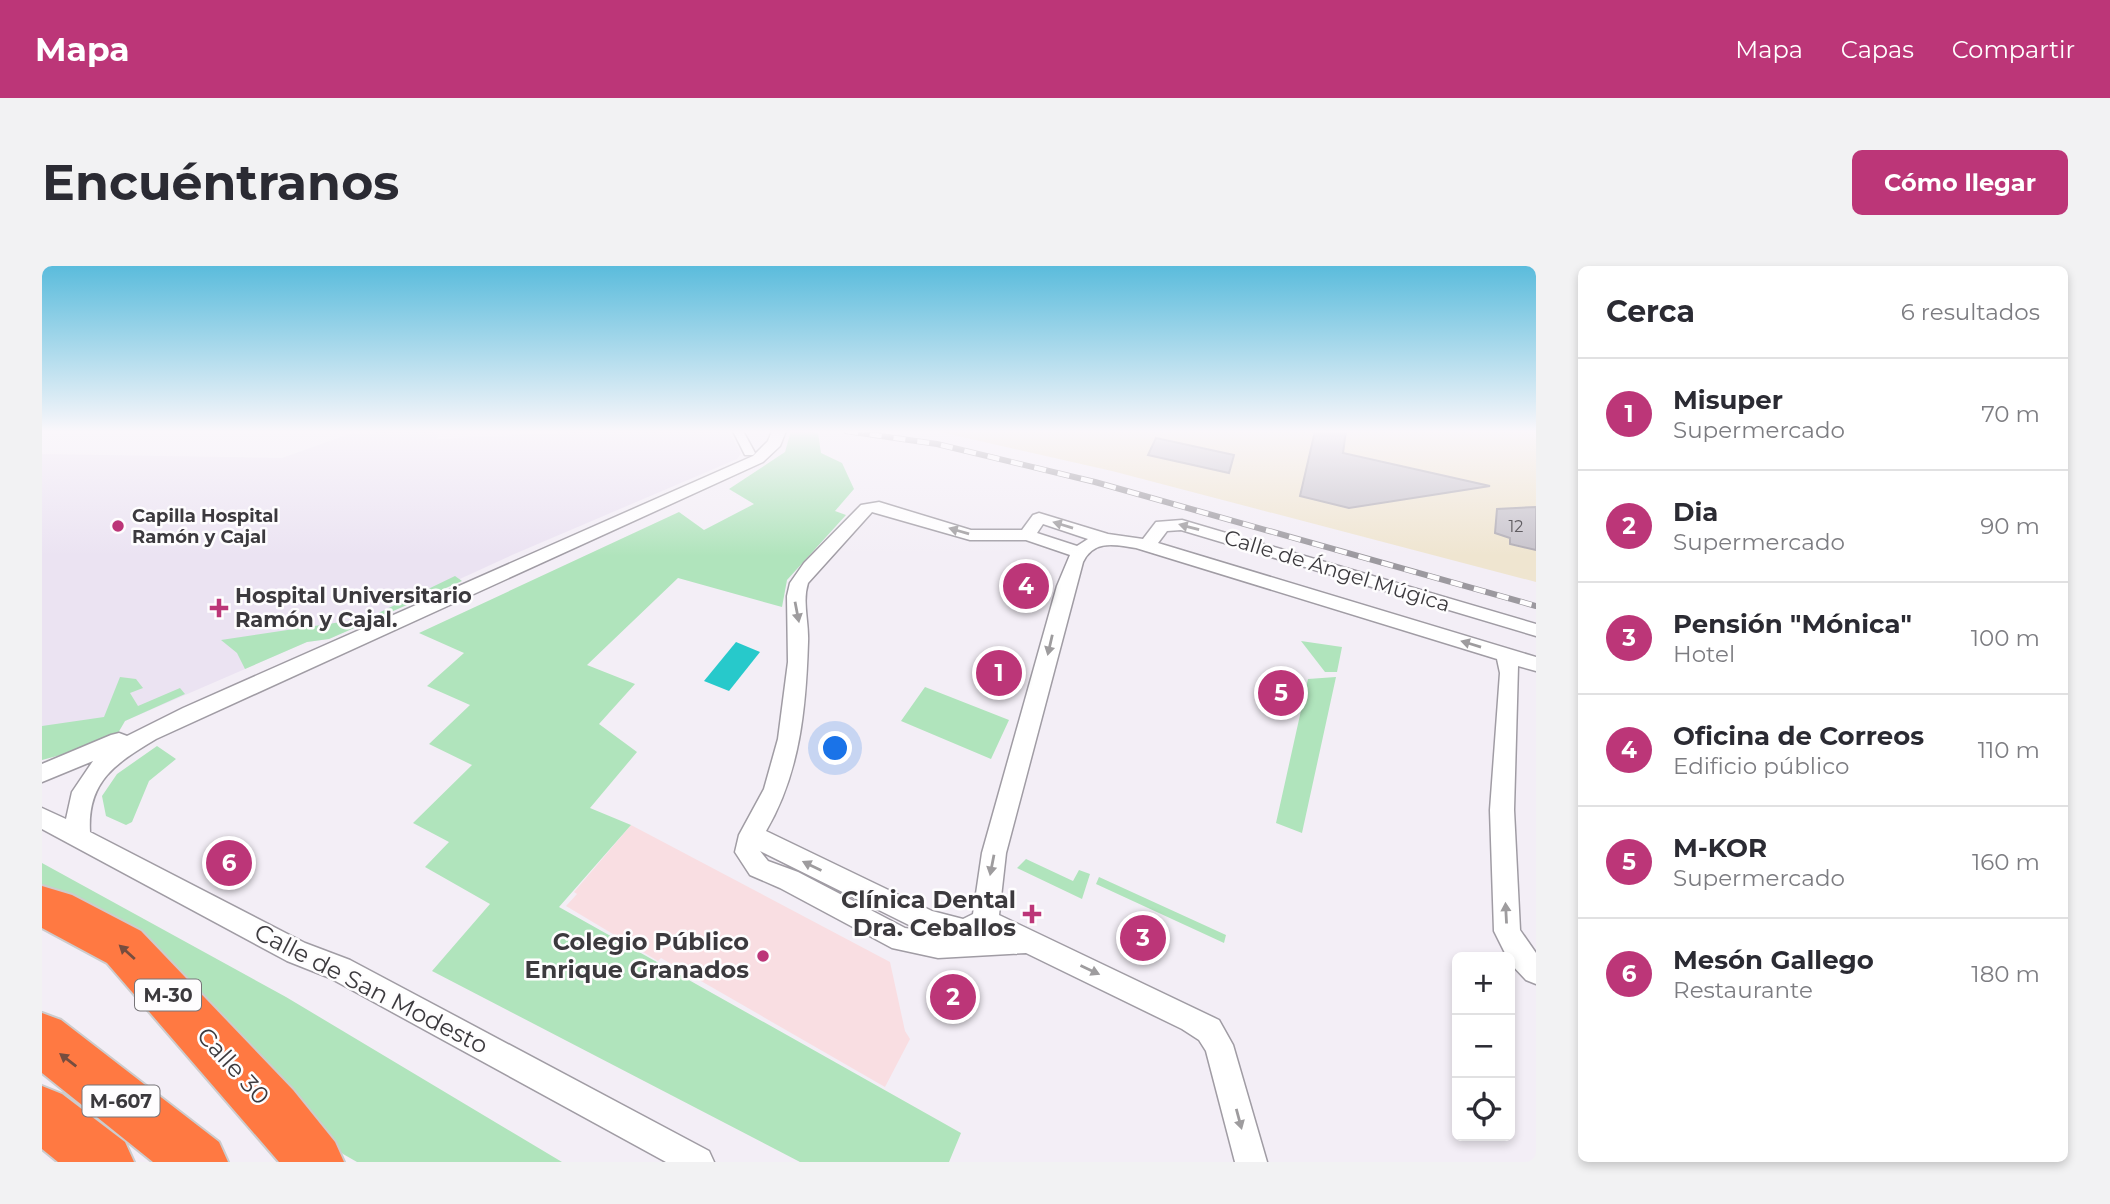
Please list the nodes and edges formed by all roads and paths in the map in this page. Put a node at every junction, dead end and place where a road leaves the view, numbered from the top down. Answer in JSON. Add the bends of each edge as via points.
{"nodes":[{"id":1,"x":725,"y":473,"type":"edge"},
{"id":2,"x":1027,"y":535,"type":"junction"},
{"id":3,"x":1106,"y":539,"type":"junction"},
{"id":4,"x":1147,"y":546,"type":"junction"},
{"id":5,"x":1079,"y":552,"type":"junction"},
{"id":6,"x":1536,"y":630,"type":"edge"},
{"id":7,"x":1506,"y":655,"type":"junction"},
{"id":8,"x":1536,"y":664,"type":"edge"},
{"id":9,"x":190,"y":713,"type":"junction"},
{"id":10,"x":42,"y":773,"type":"edge"},
{"id":11,"x":42,"y":818,"type":"edge"},
{"id":12,"x":751,"y":835,"type":"junction"},
{"id":13,"x":78,"y":838,"type":"junction"},
{"id":14,"x":42,"y":907,"type":"edge"},
{"id":15,"x":986,"y":921,"type":"junction"},
{"id":16,"x":1029,"y":941,"type":"junction"},
{"id":17,"x":1536,"y":971,"type":"edge"},
{"id":18,"x":42,"y":1039,"type":"edge"},
{"id":19,"x":273,"y":1110,"type":"junction"},
{"id":20,"x":42,"y":1114,"type":"edge"},
{"id":21,"x":105,"y":1162,"type":"edge"},
{"id":22,"x":200,"y":1162,"type":"edge"},
{"id":23,"x":315,"y":1162,"type":"edge"},
{"id":24,"x":342,"y":1162,"type":"edge"},
{"id":25,"x":698,"y":1162,"type":"edge"},
{"id":26,"x":1251,"y":1162,"type":"edge"}],
"edges":[{"from":1,"to":9,"type":"street"},
{"from":3,"to":2,"type":"street","name":"Calle de Ángel Múgica","one_way":true,"via":[[1040,518]]},
{"from":2,"to":5,"type":"street"},
{"from":2,"to":12,"type":"street","one_way":true,"via":[[970,535],[873,506],[809,571],[800,581],[795,600],[800,623],[797,694],[788,758]]},
{"from":3,"to":4,"type":"street","name":"Calle de Ángel Múgica"},
{"from":3,"to":5,"type":"street"},
{"from":6,"to":4,"type":"street","name":"Calle de Ángel Múgica","one_way":true,"via":[[1182,525],[1162,526]]},
{"from":7,"to":4,"type":"street","name":"Calle de Ángel Múgica","one_way":true},
{"from":5,"to":15,"type":"street","one_way":true,"via":[[1001,823],[987,891]]},
{"from":7,"to":8,"type":"street","name":"Calle de Ángel Múgica"},
{"from":17,"to":7,"type":"street","one_way":true,"via":[[1519,954],[1507,931],[1502,810],[1510,673]]},
{"from":9,"to":10,"type":"street"},
{"from":9,"to":13,"type":"street","via":[[99,766],[76,807]]},
{"from":11,"to":13,"type":"street","name":"Calle de San Modesto"},
{"from":15,"to":12,"type":"street","one_way":true,"via":[[964,931],[928,922]]},
{"from":12,"to":16,"type":"street","via":[[747,852],[759,868],[901,939],[937,946]]},
{"from":13,"to":25,"type":"street","name":"Calle de San Modesto","via":[[296,952],[340,969]]},
{"from":19,"to":14,"type":"highway","name":"Calle 30","number":"M-30","one_way":true,"via":[[124,947]]},
{"from":15,"to":16,"type":"street"},
{"from":16,"to":26,"type":"street","one_way":true,"via":[[1209,1030],[1219,1045]]},
{"from":22,"to":18,"type":"highway","number":"M-607","one_way":true},
{"from":19,"to":23,"type":"highway","name":"Calle 30","number":"M-30"},
{"from":19,"to":24,"type":"highway"},
{"from":20,"to":21,"type":"highway","number":"M-607"}]}
